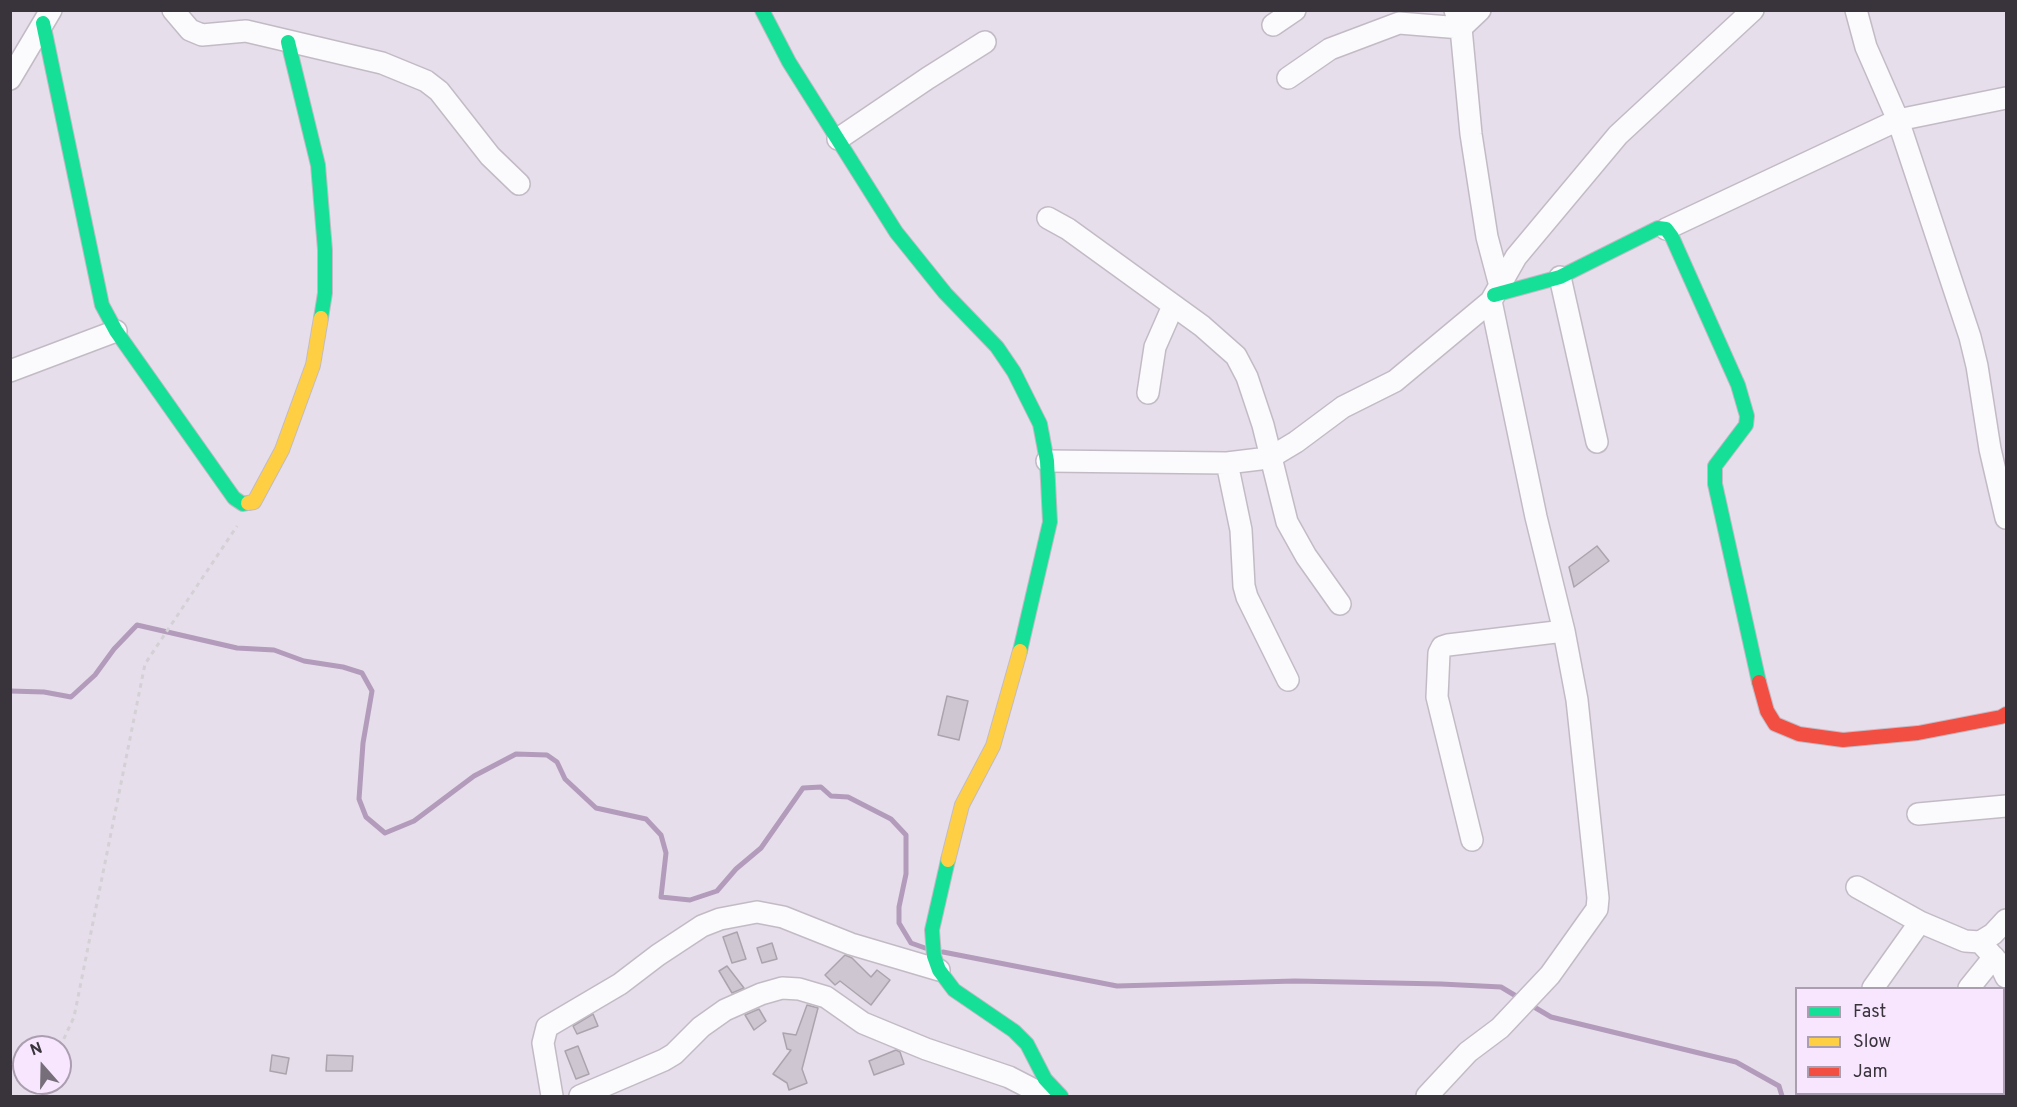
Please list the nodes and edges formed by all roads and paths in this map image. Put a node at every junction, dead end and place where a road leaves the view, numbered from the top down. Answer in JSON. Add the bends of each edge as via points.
{"nodes":[{"id":1,"x":173,"y":10,"type":"edge"},
{"id":2,"x":762,"y":10,"type":"edge"},
{"id":3,"x":1295,"y":10,"type":"edge"},
{"id":4,"x":1480,"y":10,"type":"edge"},
{"id":5,"x":1753,"y":10,"type":"edge"},
{"id":6,"x":1856,"y":10,"type":"edge"},
{"id":7,"x":47,"y":17,"type":"edge"},
{"id":8,"x":1458,"y":19,"type":"edge"},
{"id":9,"x":1273,"y":25,"type":"dead end"},
{"id":10,"x":288,"y":42,"type":"junction"},
{"id":11,"x":985,"y":42,"type":"dead end"},
{"id":12,"x":1288,"y":78,"type":"dead end"},
{"id":13,"x":10,"y":79,"type":"edge"},
{"id":14,"x":2007,"y":98,"type":"edge"},
{"id":15,"x":1898,"y":120,"type":"junction"},
{"id":16,"x":838,"y":139,"type":"junction"},
{"id":17,"x":519,"y":184,"type":"dead end"},
{"id":18,"x":1048,"y":218,"type":"dead end"},
{"id":19,"x":1666,"y":229,"type":"junction"},
{"id":20,"x":1560,"y":277,"type":"junction"},
{"id":21,"x":1495,"y":294,"type":"junction"},
{"id":22,"x":1173,"y":306,"type":"junction"},
{"id":23,"x":116,"y":330,"type":"junction"},
{"id":24,"x":10,"y":371,"type":"edge"},
{"id":25,"x":1148,"y":393,"type":"dead end"},
{"id":26,"x":1597,"y":442,"type":"dead end"},
{"id":27,"x":1269,"y":456,"type":"junction"},
{"id":28,"x":1047,"y":461,"type":"junction"},
{"id":29,"x":1227,"y":463,"type":"junction"},
{"id":30,"x":254,"y":502,"type":"junction"},
{"id":31,"x":2007,"y":518,"type":"edge"},
{"id":32,"x":1340,"y":604,"type":"dead end"},
{"id":33,"x":1564,"y":631,"type":"junction"},
{"id":34,"x":1288,"y":680,"type":"dead end"},
{"id":35,"x":2007,"y":714,"type":"edge"},
{"id":36,"x":2007,"y":806,"type":"edge"},
{"id":37,"x":1918,"y":814,"type":"dead end"},
{"id":38,"x":1472,"y":840,"type":"dead end"},
{"id":39,"x":1857,"y":887,"type":"dead end"},
{"id":40,"x":2007,"y":920,"type":"edge"},
{"id":41,"x":1920,"y":922,"type":"junction"},
{"id":42,"x":1987,"y":950,"type":"junction"},
{"id":43,"x":939,"y":970,"type":"junction"},
{"id":44,"x":2007,"y":977,"type":"edge"},
{"id":45,"x":1874,"y":987,"type":"edge"},
{"id":46,"x":1969,"y":987,"type":"edge"},
{"id":47,"x":66,"y":1035,"type":"edge"},
{"id":48,"x":1048,"y":1094,"type":"edge"},
{"id":49,"x":552,"y":1096,"type":"edge"},
{"id":50,"x":580,"y":1096,"type":"edge"},
{"id":51,"x":1428,"y":1096,"type":"edge"}],
"edges":[{"from":1,"to":10,"type":"street","via":[[190,30],[202,35],[246,31]]},
{"from":2,"to":16,"type":"street","via":[[789,62]]},
{"from":3,"to":9,"type":"street"},
{"from":4,"to":8,"type":"street"},
{"from":5,"to":21,"type":"street","via":[[1618,135],[1516,257]]},
{"from":6,"to":15,"type":"street","via":[[1866,47]]},
{"from":7,"to":13,"type":"street"},
{"from":7,"to":23,"type":"street","via":[[97,288]]},
{"from":8,"to":12,"type":"street","via":[[1399,23],[1330,49]]},
{"from":8,"to":21,"type":"street"},
{"from":10,"to":17,"type":"street","via":[[382,63],[426,81]]},
{"from":10,"to":30,"type":"street","via":[[318,165],[325,293],[313,365],[282,450]]},
{"from":11,"to":16,"type":"street"},
{"from":14,"to":15,"type":"street"},
{"from":15,"to":19,"type":"street"},
{"from":15,"to":31,"type":"street","via":[[1970,336]]},
{"from":16,"to":28,"type":"street","via":[[896,232],[945,293],[997,347],[1014,372],[1040,423]]},
{"from":18,"to":22,"type":"street"},
{"from":19,"to":20,"type":"street","via":[[1658,228]]},
{"from":19,"to":35,"type":"street","via":[[1738,385],[1747,416],[1746,425],[1715,466],[1715,484],[1752,658],[1767,711],[1775,724],[1799,735],[1843,740],[1918,733]]},
{"from":20,"to":21,"type":"street"},
{"from":20,"to":26,"type":"street"},
{"from":21,"to":27,"type":"street","via":[[1395,381],[1343,407],[1296,442]]},
{"from":21,"to":33,"type":"street","via":[[1536,517]]},
{"from":22,"to":25,"type":"street","via":[[1155,347]]},
{"from":22,"to":27,"type":"street","via":[[1236,356],[1263,425]]},
{"from":23,"to":24,"type":"street"},
{"from":23,"to":30,"type":"street","via":[[234,498],[243,504]]},
{"from":27,"to":29,"type":"street"},
{"from":27,"to":32,"type":"street","via":[[1287,522]]},
{"from":28,"to":29,"type":"street"},
{"from":28,"to":43,"type":"street","via":[[1050,522],[1022,645],[993,746],[956,824],[932,930]]},
{"from":29,"to":34,"type":"street","via":[[1247,597]]},
{"from":30,"to":47,"type":"path","via":[[145,664],[74,1017]]},
{"from":33,"to":38,"type":"street","via":[[1448,645],[1439,652],[1437,697]]},
{"from":33,"to":51,"type":"street","via":[[1577,700],[1597,909],[1550,975],[1500,1028],[1461,1059]]},
{"from":36,"to":37,"type":"street"},
{"from":39,"to":41,"type":"street"},
{"from":40,"to":42,"type":"street","via":[[1993,934]]},
{"from":41,"to":42,"type":"street"},
{"from":41,"to":45,"type":"street"},
{"from":42,"to":44,"type":"street"},
{"from":42,"to":46,"type":"street"},
{"from":43,"to":48,"type":"street","via":[[954,990],[1027,1044]]},
{"from":43,"to":49,"type":"street","via":[[851,944],[783,917],[757,912],[720,919],[702,926],[620,984],[547,1027],[543,1043]]},
{"from":48,"to":50,"type":"street","via":[[863,1023],[826,997],[782,988],[725,1010],[664,1060]]}]}
